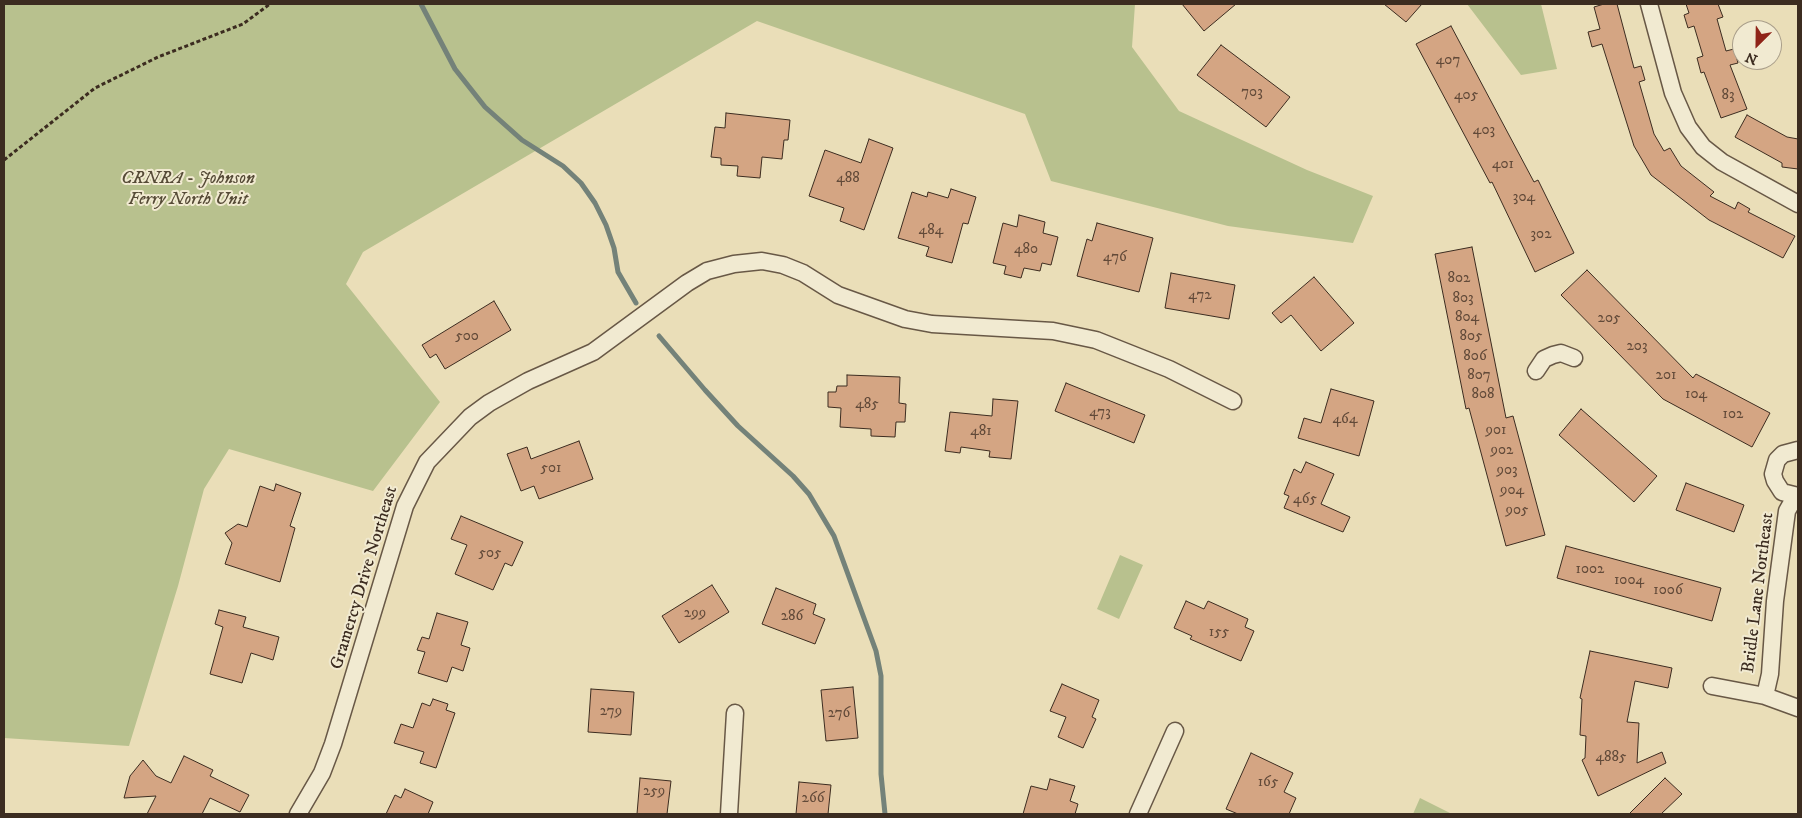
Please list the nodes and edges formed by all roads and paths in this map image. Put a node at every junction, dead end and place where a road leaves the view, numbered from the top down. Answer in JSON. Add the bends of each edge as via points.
{"nodes":[{"id":1,"x":270,"y":4,"type":"edge"},
{"id":2,"x":1649,"y":4,"type":"edge"},
{"id":3,"x":4,"y":160,"type":"edge"},
{"id":4,"x":1798,"y":204,"type":"edge"},
{"id":5,"x":1574,"y":358,"type":"dead end"},
{"id":6,"x":1536,"y":371,"type":"dead end"},
{"id":7,"x":1233,"y":401,"type":"dead end"},
{"id":8,"x":1798,"y":450,"type":"edge"},
{"id":9,"x":1797,"y":496,"type":"edge"},
{"id":10,"x":1712,"y":686,"type":"dead end"},
{"id":11,"x":1765,"y":696,"type":"junction"},
{"id":12,"x":1798,"y":708,"type":"edge"},
{"id":13,"x":734,"y":714,"type":"dead end"},
{"id":14,"x":1175,"y":731,"type":"dead end"},
{"id":15,"x":298,"y":814,"type":"edge"},
{"id":16,"x":729,"y":814,"type":"edge"},
{"id":17,"x":1138,"y":814,"type":"edge"}],
"edges":[{"from":1,"to":3,"type":"path","via":[[243,24],[158,56],[95,88]]},
{"from":2,"to":4,"type":"street","via":[[1673,93],[1688,127],[1703,147],[1722,162]]},
{"from":5,"to":6,"type":"street","via":[[1561,353],[1553,355],[1544,359]]},
{"from":7,"to":15,"type":"street","name":"Gramercy Drive Northeast","via":[[1169,369],[1096,340],[1053,331],[932,324],[905,319],[838,295],[803,273],[762,261],[734,264],[708,272],[687,283],[593,352],[528,380],[489,403],[470,417],[427,462],[405,506],[333,744],[319,780]]},
{"from":8,"to":9,"type":"street","via":[[1783,454],[1777,460],[1773,474],[1782,492]]},
{"from":9,"to":11,"type":"street","name":"Bridle Lane Northeast","via":[[1787,512]]},
{"from":10,"to":11,"type":"street"},
{"from":11,"to":12,"type":"street"},
{"from":13,"to":16,"type":"street"},
{"from":14,"to":17,"type":"street"}]}
